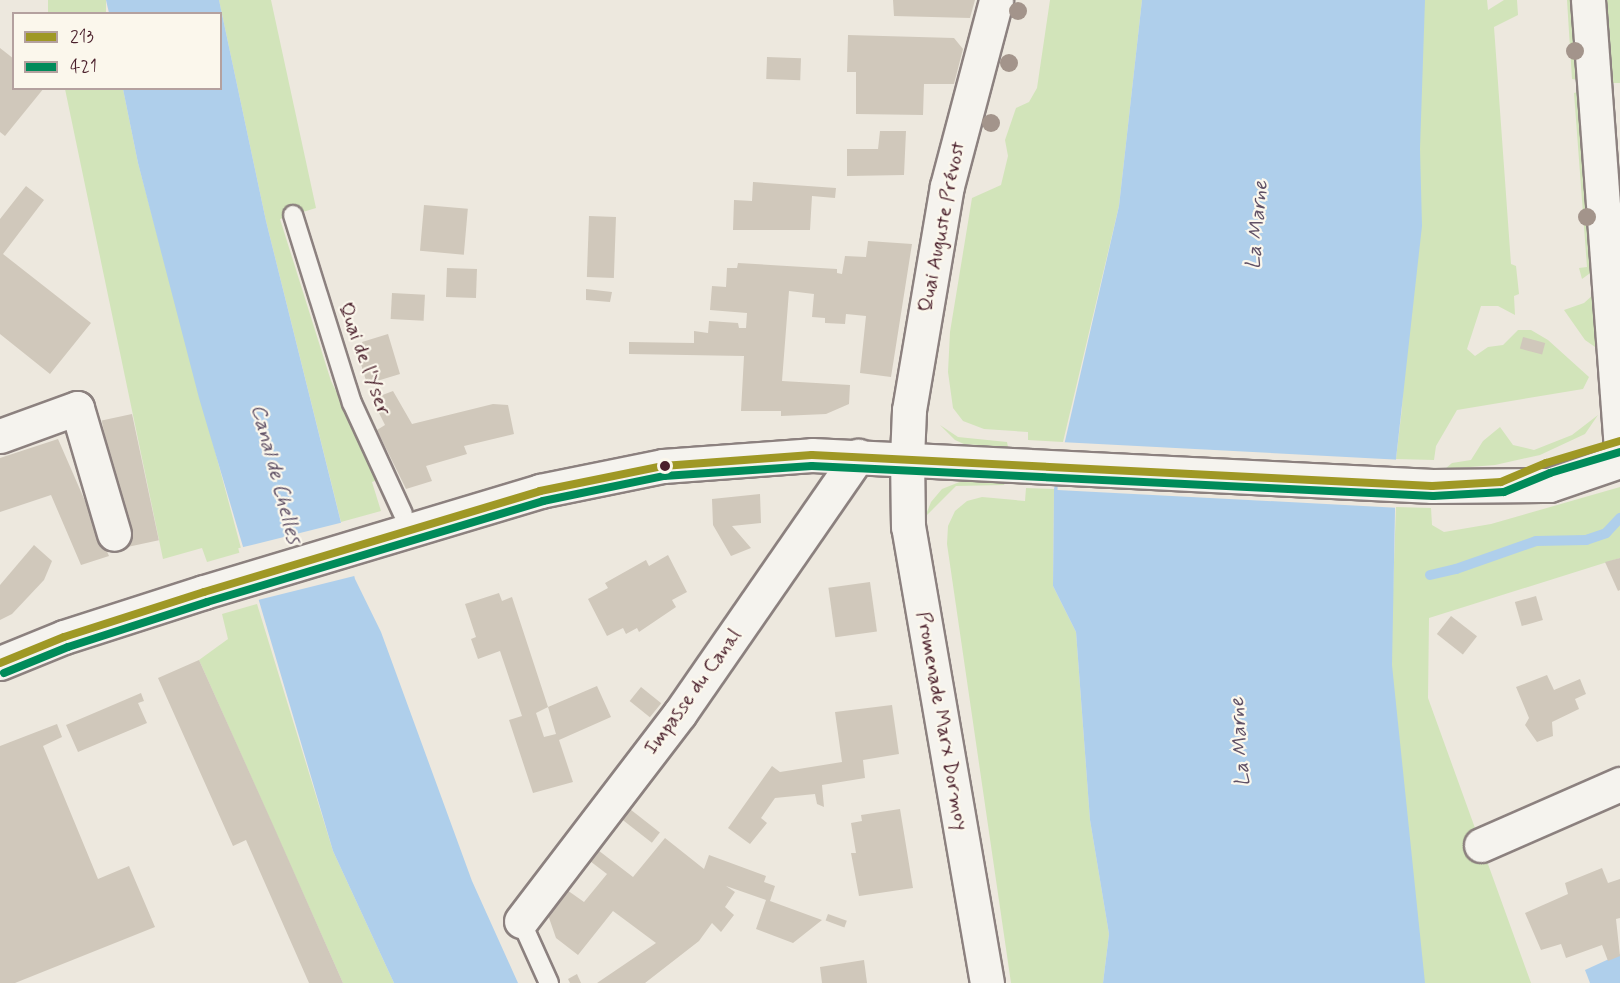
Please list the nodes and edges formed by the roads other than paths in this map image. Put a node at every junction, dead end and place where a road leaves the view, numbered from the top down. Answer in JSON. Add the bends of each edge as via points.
{"nodes":[{"id":1,"x":996,"y":0,"type":"edge"},
{"id":2,"x":1588,"y":0,"type":"edge"},
{"id":3,"x":293,"y":215,"type":"dead end"},
{"id":4,"x":1618,"y":402,"type":"edge"},
{"id":5,"x":0,"y":436,"type":"edge"},
{"id":6,"x":1620,"y":441,"type":"edge"},
{"id":7,"x":858,"y":456,"type":"junction"},
{"id":8,"x":907,"y":458,"type":"junction"},
{"id":9,"x":1620,"y":461,"type":"edge"},
{"id":10,"x":1501,"y":482,"type":"junction"},
{"id":11,"x":396,"y":525,"type":"junction"},
{"id":12,"x":114,"y":534,"type":"dead end"},
{"id":13,"x":0,"y":663,"type":"edge"},
{"id":14,"x":1620,"y":784,"type":"edge"},
{"id":15,"x":1481,"y":845,"type":"dead end"},
{"id":16,"x":521,"y":921,"type":"joint"},
{"id":17,"x":549,"y":983,"type":"edge"},
{"id":18,"x":987,"y":983,"type":"edge"}],
"edges":[{"from":1,"to":8,"type":"street","name":"Quai Auguste Prévost","via":[[947,186],[909,410]]},
{"from":2,"to":4,"type":"street"},
{"from":3,"to":11,"type":"lane","name":"Quai de l'Yser","via":[[352,403]]},
{"from":4,"to":6,"type":"street"},
{"from":5,"to":12,"type":"street","via":[[77,408]]},
{"from":6,"to":10,"type":"street","via":[[1546,463]]},
{"from":7,"to":8,"type":"street"},
{"from":7,"to":11,"type":"street","via":[[705,461],[625,472]]},
{"from":7,"to":16,"type":"street","name":"Impasse du Canal","via":[[680,713]]},
{"from":8,"to":10,"type":"street","via":[[1432,486]]},
{"from":8,"to":18,"type":"street","name":"Promenade Marx Dormoy","via":[[908,527]]},
{"from":9,"to":10,"type":"street","via":[[1549,485]]},
{"from":11,"to":13,"type":"street","via":[[64,637]]},
{"from":14,"to":15,"type":"street"},
{"from":16,"to":17,"type":"lane"}]}
